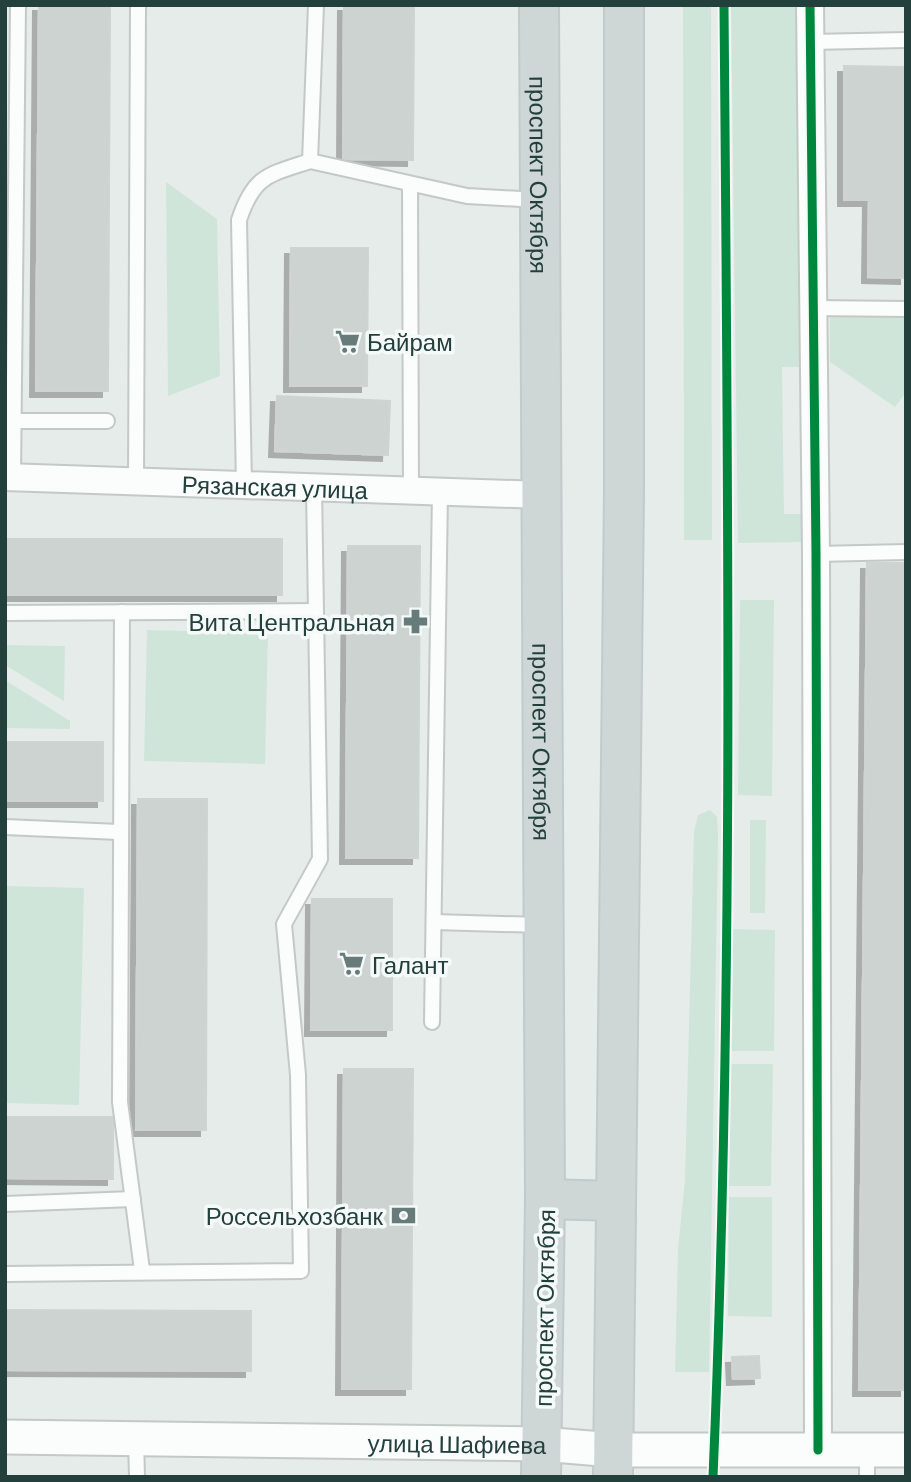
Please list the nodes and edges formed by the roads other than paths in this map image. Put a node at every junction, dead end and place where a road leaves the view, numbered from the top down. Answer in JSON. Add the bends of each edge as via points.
{"nodes":[{"id":1,"x":18,"y":5,"type":"edge"},
{"id":2,"x":138,"y":5,"type":"edge"},
{"id":3,"x":316,"y":5,"type":"edge"},
{"id":4,"x":539,"y":5,"type":"edge"},
{"id":5,"x":624,"y":5,"type":"edge"},
{"id":6,"x":810,"y":5,"type":"edge"},
{"id":7,"x":906,"y":40,"type":"edge"},
{"id":8,"x":811,"y":42,"type":"junction"},
{"id":9,"x":310,"y":161,"type":"junction"},
{"id":10,"x":410,"y":185,"type":"junction"},
{"id":11,"x":539,"y":200,"type":"junction"},
{"id":12,"x":814,"y":308,"type":"junction"},
{"id":13,"x":906,"y":309,"type":"edge"},
{"id":14,"x":15,"y":421,"type":"junction"},
{"id":15,"x":107,"y":421,"type":"dead end"},
{"id":16,"x":9,"y":477,"type":"edge"},
{"id":17,"x":136,"y":481,"type":"junction"},
{"id":18,"x":244,"y":486,"type":"junction"},
{"id":19,"x":314,"y":488,"type":"junction"},
{"id":20,"x":411,"y":491,"type":"junction"},
{"id":21,"x":440,"y":492,"type":"junction"},
{"id":22,"x":542,"y":495,"type":"junction"},
{"id":23,"x":906,"y":552,"type":"edge"},
{"id":24,"x":816,"y":554,"type":"junction"},
{"id":25,"x":316,"y":611,"type":"junction"},
{"id":26,"x":122,"y":612,"type":"junction"},
{"id":27,"x":5,"y":613,"type":"edge"},
{"id":28,"x":5,"y":827,"type":"edge"},
{"id":29,"x":119,"y":832,"type":"junction"},
{"id":30,"x":434,"y":922,"type":"junction"},
{"id":31,"x":542,"y":925,"type":"junction"},
{"id":32,"x":432,"y":1022,"type":"dead end"},
{"id":33,"x":132,"y":1199,"type":"junction"},
{"id":34,"x":545,"y":1199,"type":"junction"},
{"id":35,"x":616,"y":1201,"type":"junction"},
{"id":36,"x":5,"y":1204,"type":"edge"},
{"id":37,"x":142,"y":1270,"type":"junction"},
{"id":38,"x":5,"y":1274,"type":"edge"},
{"id":39,"x":5,"y":1437,"type":"edge"},
{"id":40,"x":136,"y":1438,"type":"junction"},
{"id":41,"x":818,"y":1450,"type":"junction"},
{"id":42,"x":906,"y":1450,"type":"edge"},
{"id":43,"x":541,"y":1460,"type":"edge"},
{"id":44,"x":613,"y":1463,"type":"edge"},
{"id":45,"x":867,"y":1463,"type":"edge"},
{"id":46,"x":137,"y":1477,"type":"edge"}],
"edges":[{"from":1,"to":14,"type":"lane"},
{"from":2,"to":17,"type":"lane"},
{"from":3,"to":9,"type":"lane"},
{"from":4,"to":11,"type":"main road","name":"проспект Октября"},
{"from":5,"to":35,"type":"main road"},
{"from":6,"to":8,"type":"street"},
{"from":7,"to":8,"type":"lane"},
{"from":8,"to":12,"type":"street"},
{"from":9,"to":10,"type":"lane"},
{"from":9,"to":18,"type":"lane","via":[[268,175],[248,194],[239,220]]},
{"from":10,"to":11,"type":"lane","via":[[467,196]]},
{"from":10,"to":20,"type":"lane"},
{"from":11,"to":22,"type":"main road","name":"проспект Октября"},
{"from":12,"to":13,"type":"lane"},
{"from":12,"to":24,"type":"street"},
{"from":14,"to":15,"type":"lane"},
{"from":14,"to":16,"type":"lane"},
{"from":16,"to":17,"type":"street","name":"Рязанская улица"},
{"from":17,"to":18,"type":"street","name":"Рязанская улица"},
{"from":18,"to":19,"type":"street","name":"Рязанская улица"},
{"from":19,"to":20,"type":"street","name":"Рязанская улица"},
{"from":19,"to":25,"type":"lane"},
{"from":20,"to":21,"type":"street","name":"Рязанская улица"},
{"from":21,"to":22,"type":"street","name":"Рязанская улица"},
{"from":21,"to":30,"type":"lane"},
{"from":22,"to":31,"type":"main road","name":"проспект Октября"},
{"from":23,"to":24,"type":"lane"},
{"from":24,"to":41,"type":"street"},
{"from":25,"to":26,"type":"lane"},
{"from":25,"to":37,"type":"lane","via":[[320,859],[284,924],[298,1075],[302,1271],[155,1275]]},
{"from":26,"to":27,"type":"lane"},
{"from":26,"to":29,"type":"lane"},
{"from":28,"to":29,"type":"lane"},
{"from":29,"to":33,"type":"lane","via":[[120,1102]]},
{"from":30,"to":31,"type":"lane"},
{"from":30,"to":32,"type":"lane"},
{"from":31,"to":34,"type":"main road","name":"проспект Октября"},
{"from":33,"to":36,"type":"lane"},
{"from":33,"to":37,"type":"lane"},
{"from":34,"to":35,"type":"main road"},
{"from":34,"to":43,"type":"main road","name":"проспект Октября"},
{"from":35,"to":44,"type":"main road"},
{"from":37,"to":38,"type":"lane"},
{"from":39,"to":40,"type":"street","name":"улица Шафиева"},
{"from":40,"to":43,"type":"street","name":"улица Шафиева"},
{"from":40,"to":46,"type":"lane"},
{"from":41,"to":44,"type":"street","name":"улица Шафиева"},
{"from":41,"to":45,"type":"street","name":"улица Шафиева"},
{"from":42,"to":45,"type":"street","name":"улица Шафиева"},
{"from":43,"to":44,"type":"street","name":"улица Шафиева"}]}
